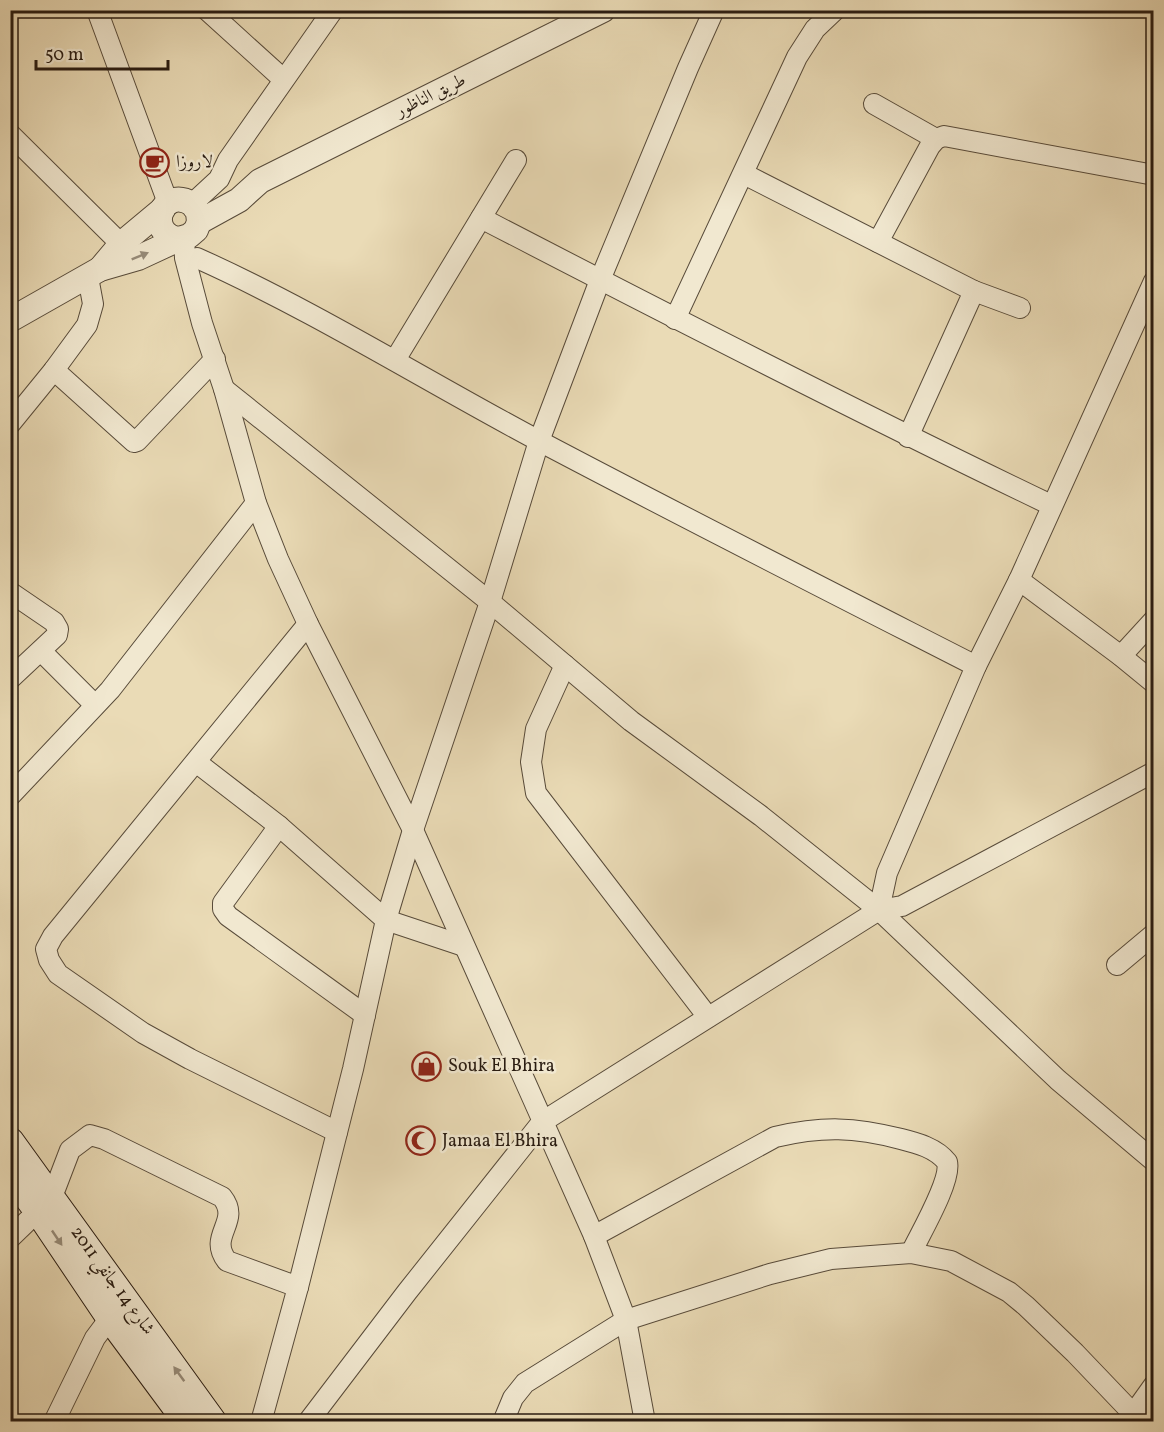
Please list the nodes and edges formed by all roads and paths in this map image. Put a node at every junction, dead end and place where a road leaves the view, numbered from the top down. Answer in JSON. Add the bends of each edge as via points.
{"nodes":[{"id":1,"x":83,"y":10,"type":"edge"},
{"id":2,"x":207,"y":10,"type":"edge"},
{"id":3,"x":333,"y":10,"type":"edge"},
{"id":4,"x":603,"y":10,"type":"edge"},
{"id":5,"x":714,"y":10,"type":"edge"},
{"id":6,"x":835,"y":10,"type":"edge"},
{"id":7,"x":99,"y":16,"type":"edge"},
{"id":8,"x":283,"y":79,"type":"junction"},
{"id":9,"x":874,"y":104,"type":"dead end"},
{"id":10,"x":10,"y":134,"type":"edge"},
{"id":11,"x":936,"y":139,"type":"junction"},
{"id":12,"x":516,"y":160,"type":"dead end"},
{"id":13,"x":744,"y":174,"type":"junction"},
{"id":14,"x":1154,"y":175,"type":"edge"},
{"id":15,"x":481,"y":218,"type":"junction"},
{"id":16,"x":185,"y":221,"type":"junction"},
{"id":17,"x":878,"y":242,"type":"junction"},
{"id":18,"x":122,"y":244,"type":"junction"},
{"id":19,"x":94,"y":273,"type":"junction"},
{"id":20,"x":600,"y":280,"type":"junction"},
{"id":21,"x":1154,"y":281,"type":"edge"},
{"id":22,"x":974,"y":291,"type":"junction"},
{"id":23,"x":1020,"y":308,"type":"dead end"},
{"id":24,"x":675,"y":319,"type":"junction"},
{"id":25,"x":10,"y":320,"type":"edge"},
{"id":26,"x":214,"y":359,"type":"junction"},
{"id":27,"x":395,"y":360,"type":"junction"},
{"id":28,"x":54,"y":369,"type":"junction"},
{"id":29,"x":224,"y":389,"type":"junction"},
{"id":30,"x":10,"y":424,"type":"edge"},
{"id":31,"x":908,"y":437,"type":"junction"},
{"id":32,"x":539,"y":441,"type":"junction"},
{"id":33,"x":256,"y":503,"type":"junction"},
{"id":34,"x":1051,"y":505,"type":"junction"},
{"id":35,"x":1019,"y":580,"type":"junction"},
{"id":36,"x":10,"y":592,"type":"edge"},
{"id":37,"x":489,"y":602,"type":"junction"},
{"id":38,"x":1154,"y":621,"type":"edge"},
{"id":39,"x":308,"y":624,"type":"junction"},
{"id":40,"x":41,"y":651,"type":"junction"},
{"id":41,"x":1121,"y":656,"type":"junction"},
{"id":42,"x":565,"y":665,"type":"junction"},
{"id":43,"x":976,"y":666,"type":"junction"},
{"id":44,"x":10,"y":678,"type":"edge"},
{"id":45,"x":1154,"y":683,"type":"edge"},
{"id":46,"x":95,"y":705,"type":"junction"},
{"id":47,"x":196,"y":762,"type":"junction"},
{"id":48,"x":1154,"y":772,"type":"edge"},
{"id":49,"x":10,"y":796,"type":"edge"},
{"id":50,"x":279,"y":826,"type":"junction"},
{"id":51,"x":413,"y":830,"type":"junction"},
{"id":52,"x":879,"y":910,"type":"junction"},
{"id":53,"x":386,"y":920,"type":"junction"},
{"id":54,"x":1154,"y":934,"type":"edge"},
{"id":55,"x":464,"y":946,"type":"junction"},
{"id":56,"x":1117,"y":965,"type":"dead end"},
{"id":57,"x":365,"y":1015,"type":"junction"},
{"id":58,"x":708,"y":1017,"type":"junction"},
{"id":59,"x":542,"y":1122,"type":"junction"},
{"id":60,"x":337,"y":1132,"type":"junction"},
{"id":61,"x":10,"y":1141,"type":"edge"},
{"id":62,"x":1154,"y":1161,"type":"edge"},
{"id":63,"x":10,"y":1174,"type":"edge"},
{"id":64,"x":45,"y":1204,"type":"junction"},
{"id":65,"x":594,"y":1236,"type":"junction"},
{"id":66,"x":10,"y":1238,"type":"edge"},
{"id":67,"x":911,"y":1252,"type":"junction"},
{"id":68,"x":298,"y":1287,"type":"junction"},
{"id":69,"x":110,"y":1318,"type":"junction"},
{"id":70,"x":626,"y":1320,"type":"junction"},
{"id":71,"x":1154,"y":1385,"type":"edge"},
{"id":72,"x":1137,"y":1417,"type":"edge"},
{"id":73,"x":54,"y":1422,"type":"edge"},
{"id":74,"x":187,"y":1422,"type":"edge"},
{"id":75,"x":213,"y":1422,"type":"edge"},
{"id":76,"x":261,"y":1422,"type":"edge"},
{"id":77,"x":308,"y":1422,"type":"edge"},
{"id":78,"x":503,"y":1422,"type":"edge"},
{"id":79,"x":645,"y":1422,"type":"edge"}],
"edges":[{"from":1,"to":7,"type":"street"},
{"from":2,"to":8,"type":"street"},
{"from":3,"to":8,"type":"street"},
{"from":4,"to":16,"type":"street","name":"طريق الناظور","via":[[260,182],[239,201]]},
{"from":5,"to":20,"type":"street"},
{"from":6,"to":13,"type":"street","via":[[815,29],[797,57]]},
{"from":7,"to":16,"type":"street"},
{"from":8,"to":16,"type":"street","via":[[228,159],[219,179]]},
{"from":9,"to":11,"type":"street"},
{"from":10,"to":18,"type":"street"},
{"from":11,"to":14,"type":"street","via":[[953,137]]},
{"from":11,"to":17,"type":"street"},
{"from":12,"to":15,"type":"street"},
{"from":13,"to":17,"type":"street"},
{"from":13,"to":24,"type":"street"},
{"from":15,"to":20,"type":"street"},
{"from":15,"to":27,"type":"street"},
{"from":16,"to":18,"type":"street"},
{"from":19,"to":16,"type":"street","one_way":true,"via":[[138,258]]},
{"from":16,"to":26,"type":"street","via":[[185,258]]},
{"from":16,"to":27,"type":"street","via":[[238,277]]},
{"from":17,"to":22,"type":"street"},
{"from":18,"to":19,"type":"street"},
{"from":19,"to":25,"type":"street"},
{"from":19,"to":28,"type":"street","via":[[91,316]]},
{"from":20,"to":24,"type":"street"},
{"from":20,"to":32,"type":"street"},
{"from":21,"to":34,"type":"street"},
{"from":22,"to":23,"type":"street"},
{"from":22,"to":31,"type":"street"},
{"from":24,"to":31,"type":"street"},
{"from":26,"to":28,"type":"street","via":[[134,442]]},
{"from":26,"to":29,"type":"street"},
{"from":27,"to":32,"type":"street"},
{"from":28,"to":30,"type":"street"},
{"from":29,"to":33,"type":"street"},
{"from":29,"to":37,"type":"street"},
{"from":31,"to":34,"type":"street"},
{"from":32,"to":37,"type":"street"},
{"from":32,"to":43,"type":"street"},
{"from":33,"to":39,"type":"street"},
{"from":33,"to":46,"type":"street"},
{"from":34,"to":35,"type":"street"},
{"from":35,"to":41,"type":"street"},
{"from":35,"to":43,"type":"street"},
{"from":36,"to":40,"type":"street","via":[[57,625],[57,635]]},
{"from":37,"to":42,"type":"street"},
{"from":37,"to":51,"type":"street"},
{"from":38,"to":41,"type":"street"},
{"from":39,"to":47,"type":"street"},
{"from":39,"to":51,"type":"street"},
{"from":40,"to":44,"type":"street"},
{"from":40,"to":46,"type":"street"},
{"from":41,"to":45,"type":"street"},
{"from":42,"to":52,"type":"street"},
{"from":42,"to":58,"type":"street","via":[[536,729],[531,762],[536,793]]},
{"from":43,"to":52,"type":"street","via":[[888,873]]},
{"from":46,"to":49,"type":"street"},
{"from":47,"to":50,"type":"street"},
{"from":47,"to":60,"type":"street","via":[[52,936],[46,949],[49,960],[58,974],[143,1033]]},
{"from":48,"to":52,"type":"street","via":[[902,906]]},
{"from":50,"to":53,"type":"street"},
{"from":50,"to":57,"type":"street","via":[[224,903],[224,909],[228,916]]},
{"from":51,"to":53,"type":"street"},
{"from":51,"to":55,"type":"street"},
{"from":52,"to":58,"type":"street"},
{"from":52,"to":62,"type":"street","via":[[1059,1080]]},
{"from":53,"to":55,"type":"street"},
{"from":53,"to":57,"type":"street"},
{"from":54,"to":56,"type":"street"},
{"from":55,"to":59,"type":"street"},
{"from":57,"to":60,"type":"street"},
{"from":58,"to":59,"type":"street"},
{"from":59,"to":65,"type":"street"},
{"from":59,"to":77,"type":"street"},
{"from":60,"to":68,"type":"street"},
{"from":61,"to":64,"type":"main road","name":"شارع 14 جانفي 2011"},
{"from":63,"to":64,"type":"main road","name":"شارع 14 جانفي 2011"},
{"from":64,"to":66,"type":"street"},
{"from":64,"to":68,"type":"street","via":[[70,1150],[90,1136],[104,1139],[222,1197],[229,1206],[220,1245],[227,1261]]},
{"from":64,"to":69,"type":"main road","name":"شارع 14 جانفي 2011","one_way":true},
{"from":75,"to":64,"type":"main road","name":"شارع 14 جانفي 2011","one_way":true},
{"from":65,"to":67,"type":"street","via":[[775,1137],[802,1131],[851,1129],[922,1145],[947,1162],[938,1198]]},
{"from":65,"to":70,"type":"street"},
{"from":67,"to":70,"type":"street","via":[[831,1259],[770,1274]]},
{"from":67,"to":72,"type":"street","via":[[951,1261],[1009,1292],[1076,1353]]},
{"from":68,"to":76,"type":"street"},
{"from":69,"to":73,"type":"street","via":[[95,1338]]},
{"from":69,"to":74,"type":"main road","name":"شارع 14 جانفي 2011"},
{"from":70,"to":78,"type":"street","via":[[525,1383],[513,1398]]},
{"from":70,"to":79,"type":"street"},
{"from":71,"to":72,"type":"street"}]}
